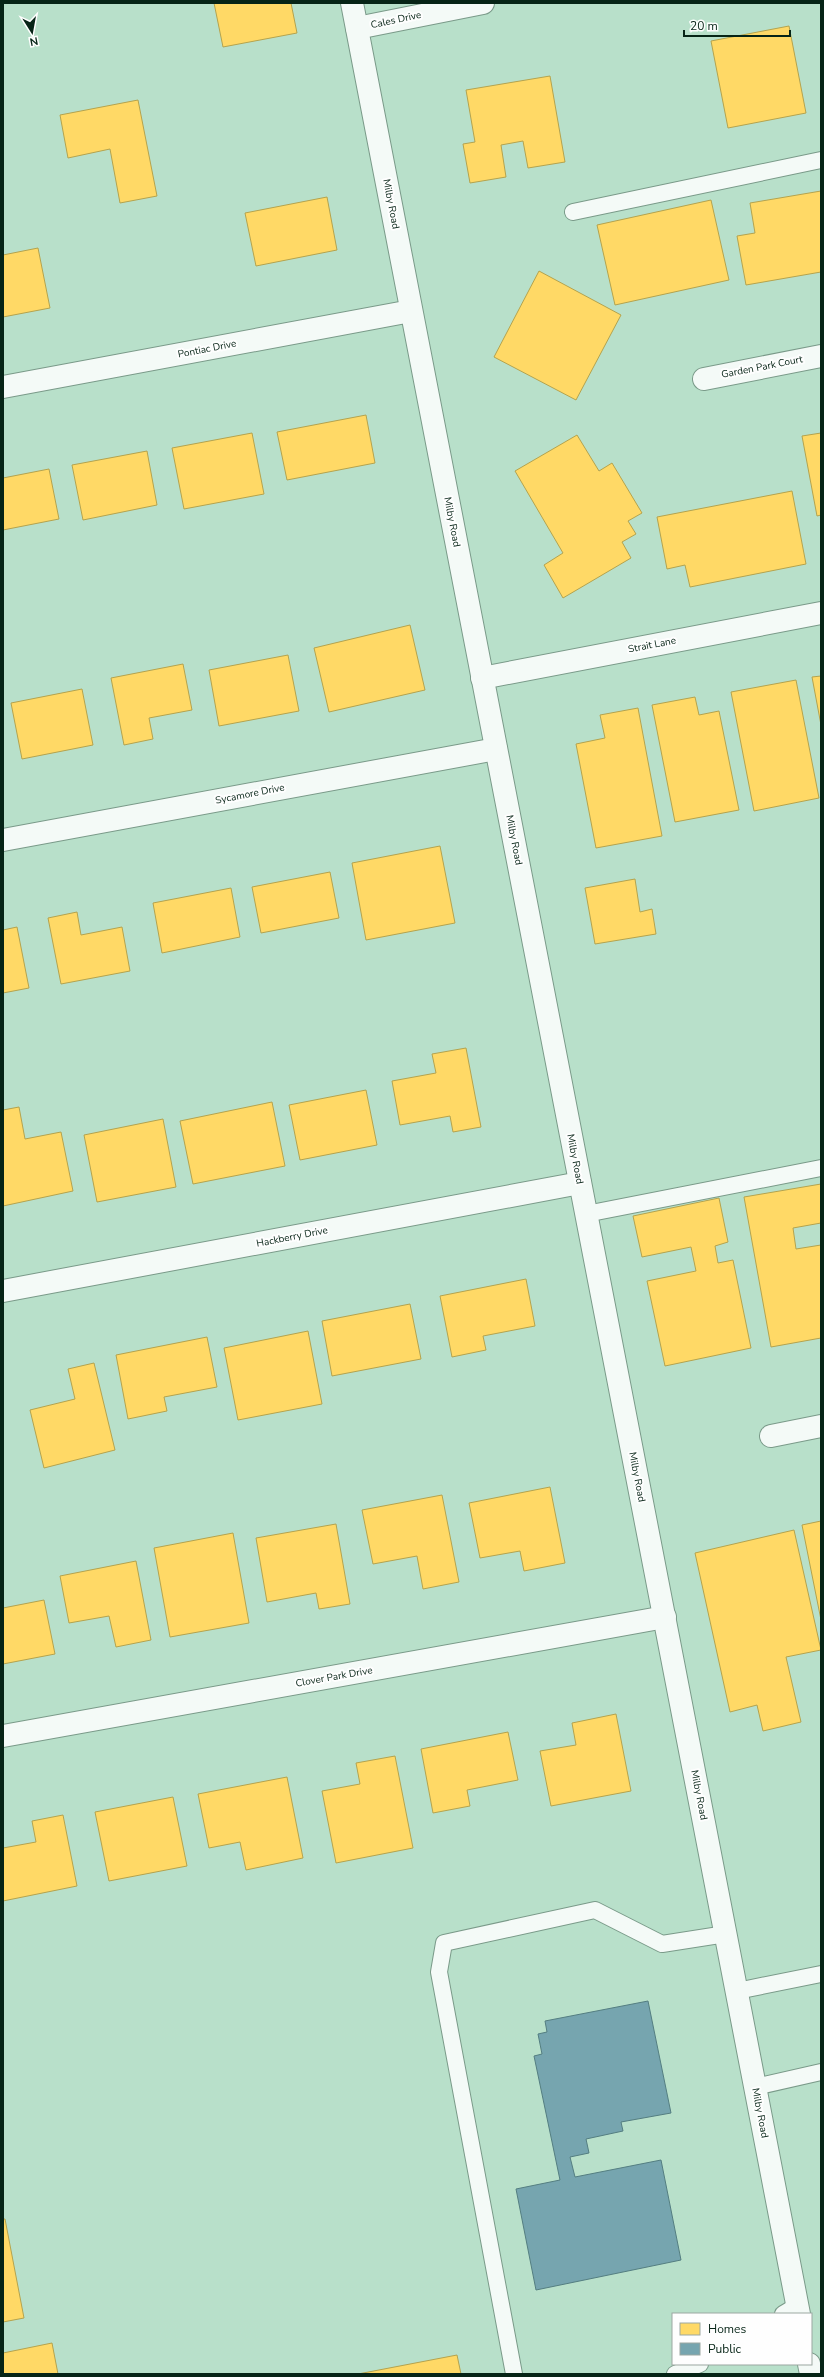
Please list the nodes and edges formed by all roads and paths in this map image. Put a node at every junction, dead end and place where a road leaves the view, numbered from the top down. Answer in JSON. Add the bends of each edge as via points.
{"nodes":[{"id":1,"x":352,"y":3,"type":"edge"},
{"id":2,"x":483,"y":3,"type":"edge"},
{"id":3,"x":357,"y":28,"type":"junction"},
{"id":4,"x":821,"y":160,"type":"edge"},
{"id":5,"x":573,"y":212,"type":"dead end"},
{"id":6,"x":411,"y":311,"type":"junction"},
{"id":7,"x":821,"y":356,"type":"edge"},
{"id":8,"x":704,"y":379,"type":"dead end"},
{"id":9,"x":3,"y":387,"type":"edge"},
{"id":10,"x":821,"y":613,"type":"edge"},
{"id":11,"x":482,"y":678,"type":"junction"},
{"id":12,"x":496,"y":749,"type":"junction"},
{"id":13,"x":3,"y":840,"type":"edge"},
{"id":14,"x":821,"y":1168,"type":"edge"},
{"id":15,"x":580,"y":1183,"type":"junction"},
{"id":16,"x":586,"y":1214,"type":"junction"},
{"id":17,"x":3,"y":1291,"type":"edge"},
{"id":18,"x":821,"y":1426,"type":"edge"},
{"id":19,"x":771,"y":1436,"type":"dead end"},
{"id":20,"x":665,"y":1618,"type":"junction"},
{"id":21,"x":3,"y":1736,"type":"edge"},
{"id":22,"x":726,"y":1934,"type":"junction"},
{"id":23,"x":821,"y":1974,"type":"edge"},
{"id":24,"x":737,"y":1991,"type":"junction"},
{"id":25,"x":821,"y":2072,"type":"edge"},
{"id":26,"x":755,"y":2087,"type":"junction"},
{"id":27,"x":793,"y":2311,"type":"edge"},
{"id":28,"x":698,"y":2365,"type":"edge"},
{"id":29,"x":514,"y":2374,"type":"edge"},
{"id":30,"x":675,"y":2374,"type":"edge"}],
"edges":[{"from":1,"to":3,"type":"street","name":"Milby Road"},
{"from":2,"to":3,"type":"street","name":"Cales Drive"},
{"from":3,"to":6,"type":"street","name":"Milby Road"},
{"from":4,"to":5,"type":"lane"},
{"from":6,"to":9,"type":"street","name":"Pontiac Drive"},
{"from":6,"to":11,"type":"street","name":"Milby Road"},
{"from":7,"to":8,"type":"street","name":"Garden Park Court"},
{"from":10,"to":11,"type":"street","name":"Strait Lane"},
{"from":11,"to":12,"type":"street","name":"Milby Road"},
{"from":12,"to":13,"type":"street","name":"Sycamore Drive"},
{"from":12,"to":15,"type":"street","name":"Milby Road"},
{"from":14,"to":16,"type":"lane"},
{"from":15,"to":16,"type":"street","name":"Milby Road"},
{"from":15,"to":17,"type":"street","name":"Hackberry Drive"},
{"from":16,"to":20,"type":"street","name":"Milby Road"},
{"from":18,"to":19,"type":"street"},
{"from":20,"to":21,"type":"street","name":"Clover Park Drive"},
{"from":20,"to":22,"type":"street","name":"Milby Road"},
{"from":22,"to":24,"type":"street","name":"Milby Road"},
{"from":22,"to":29,"type":"lane","via":[[662,1944],[595,1910],[444,1943],[439,1972]]},
{"from":23,"to":24,"type":"lane"},
{"from":24,"to":26,"type":"street","name":"Milby Road"},
{"from":25,"to":26,"type":"lane"},
{"from":26,"to":27,"type":"street","name":"Milby Road"},
{"from":28,"to":30,"type":"lane"}]}
